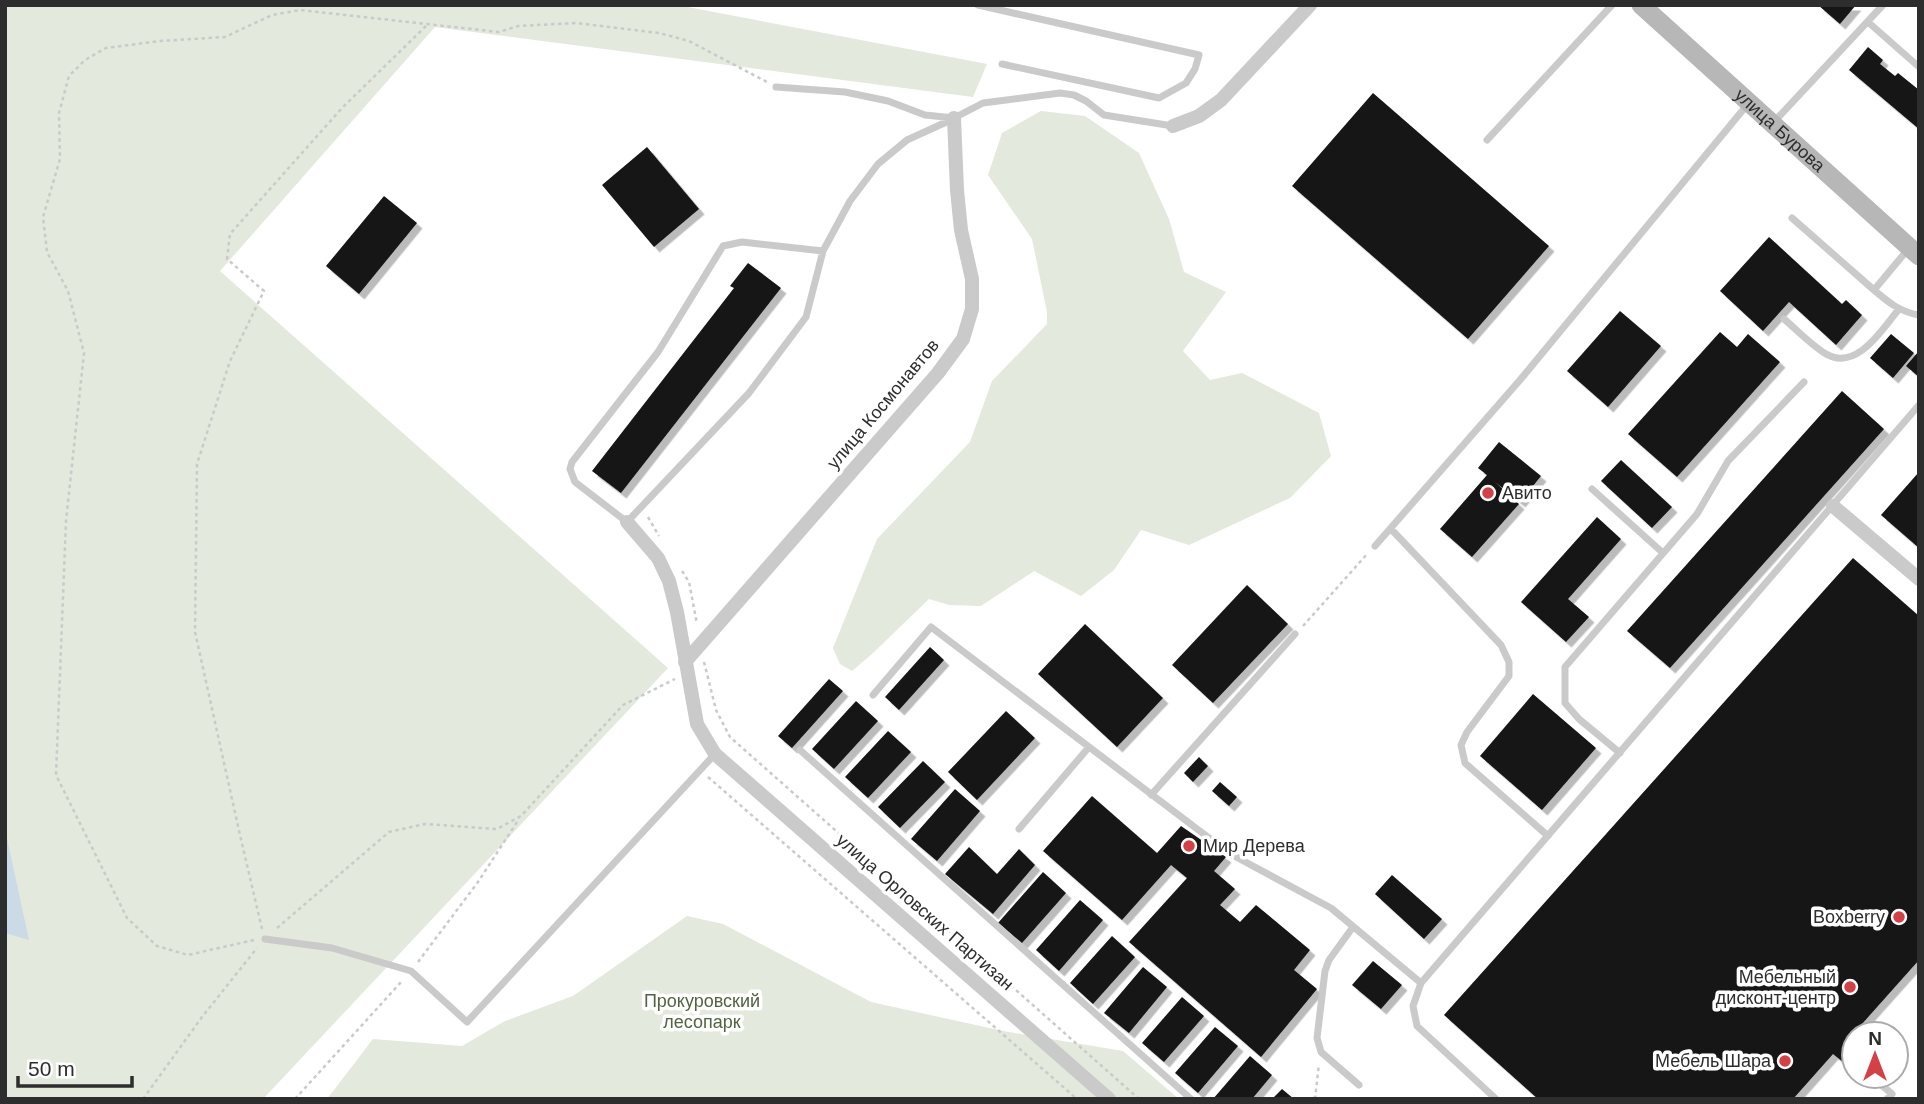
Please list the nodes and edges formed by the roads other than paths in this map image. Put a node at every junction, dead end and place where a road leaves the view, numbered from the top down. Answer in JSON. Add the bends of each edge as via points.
{"nodes":[{"id":1,"x":978,"y":5,"type":"edge"},
{"id":2,"x":1310,"y":5,"type":"edge"},
{"id":3,"x":1612,"y":5,"type":"edge"},
{"id":4,"x":1641,"y":5,"type":"edge"},
{"id":5,"x":1883,"y":5,"type":"edge"},
{"id":6,"x":1868,"y":22,"type":"junction"},
{"id":7,"x":1002,"y":64,"type":"dead end"},
{"id":8,"x":1919,"y":67,"type":"edge"},
{"id":9,"x":776,"y":87,"type":"road end"},
{"id":10,"x":1749,"y":103,"type":"junction"},
{"id":11,"x":954,"y":118,"type":"junction"},
{"id":12,"x":1772,"y":124,"type":"junction"},
{"id":13,"x":1173,"y":125,"type":"joint"},
{"id":14,"x":1487,"y":140,"type":"dead end"},
{"id":15,"x":1792,"y":218,"type":"dead end"},
{"id":16,"x":823,"y":251,"type":"junction"},
{"id":17,"x":1914,"y":251,"type":"edge"},
{"id":18,"x":1874,"y":290,"type":"junction"},
{"id":19,"x":1899,"y":309,"type":"junction"},
{"id":20,"x":1919,"y":315,"type":"edge"},
{"id":21,"x":1784,"y":319,"type":"dead end"},
{"id":22,"x":1804,"y":382,"type":"dead end"},
{"id":23,"x":1919,"y":405,"type":"edge"},
{"id":24,"x":1592,"y":489,"type":"dead end"},
{"id":25,"x":1833,"y":506,"type":"junction"},
{"id":26,"x":627,"y":522,"type":"junction"},
{"id":27,"x":1391,"y":528,"type":"junction"},
{"id":28,"x":1375,"y":546,"type":"road end"},
{"id":29,"x":1663,"y":553,"type":"junction"},
{"id":30,"x":1919,"y":579,"type":"edge"},
{"id":31,"x":1295,"y":634,"type":"road end"},
{"id":32,"x":686,"y":667,"type":"junction"},
{"id":33,"x":873,"y":695,"type":"dead end"},
{"id":34,"x":1089,"y":747,"type":"junction"},
{"id":35,"x":800,"y":750,"type":"dead end"},
{"id":36,"x":1619,"y":753,"type":"junction"},
{"id":37,"x":715,"y":754,"type":"junction"},
{"id":38,"x":1151,"y":795,"type":"junction"},
{"id":39,"x":1018,"y":829,"type":"dead end"},
{"id":40,"x":1548,"y":836,"type":"junction"},
{"id":41,"x":1353,"y":927,"type":"junction"},
{"id":42,"x":265,"y":939,"type":"road end"},
{"id":43,"x":1421,"y":983,"type":"junction"},
{"id":44,"x":1359,"y":1086,"type":"dead end"},
{"id":45,"x":1109,"y":1099,"type":"edge"},
{"id":46,"x":1191,"y":1099,"type":"edge"},
{"id":47,"x":1496,"y":1099,"type":"edge"}],
"edges":[{"from":1,"to":7,"type":"lane","via":[[1199,55],[1186,83],[1159,97]]},
{"from":2,"to":13,"type":"street","via":[[1221,100],[1199,116]]},
{"from":3,"to":14,"type":"lane"},
{"from":4,"to":10,"type":"main road","name":"улица Бурова"},
{"from":5,"to":6,"type":"lane"},
{"from":6,"to":8,"type":"lane"},
{"from":6,"to":12,"type":"lane"},
{"from":9,"to":11,"type":"lane","via":[[845,92],[925,115]]},
{"from":10,"to":12,"type":"main road","name":"улица Бурова"},
{"from":10,"to":27,"type":"lane"},
{"from":11,"to":13,"type":"lane","via":[[984,103],[1060,93],[1086,101],[1104,116]]},
{"from":11,"to":16,"type":"lane","via":[[907,140],[878,164],[850,201]]},
{"from":11,"to":32,"type":"street","name":"улица Космонавтов","via":[[960,216],[972,279],[972,309],[963,339]]},
{"from":12,"to":17,"type":"main road","name":"улица Бурова"},
{"from":15,"to":18,"type":"lane"},
{"from":16,"to":26,"type":"lane","via":[[806,317],[750,393]]},
{"from":16,"to":26,"type":"lane","via":[[730,242],[718,252],[657,352],[572,461],[575,482]]},
{"from":17,"to":18,"type":"lane"},
{"from":18,"to":19,"type":"lane"},
{"from":19,"to":20,"type":"lane"},
{"from":19,"to":21,"type":"lane","via":[[1866,348],[1842,358],[1828,355]]},
{"from":22,"to":29,"type":"lane","via":[[1728,461],[1697,514]]},
{"from":23,"to":25,"type":"lane"},
{"from":24,"to":29,"type":"lane"},
{"from":25,"to":30,"type":"street"},
{"from":25,"to":36,"type":"lane"},
{"from":26,"to":32,"type":"street","name":"улица Орловских Партизан","via":[[658,558],[669,582]]},
{"from":27,"to":28,"type":"lane"},
{"from":27,"to":40,"type":"lane","via":[[1501,645],[1509,676],[1467,732],[1461,746],[1465,763]]},
{"from":29,"to":36,"type":"lane","via":[[1565,667],[1565,703]]},
{"from":31,"to":38,"type":"lane"},
{"from":32,"to":37,"type":"street","name":"улица Орловских Партизан","via":[[697,723]]},
{"from":33,"to":34,"type":"lane","via":[[931,627]]},
{"from":34,"to":38,"type":"lane"},
{"from":34,"to":39,"type":"lane"},
{"from":35,"to":46,"type":"lane"},
{"from":36,"to":40,"type":"lane"},
{"from":37,"to":42,"type":"lane","via":[[467,1021],[411,971],[332,948]]},
{"from":37,"to":45,"type":"street","name":"улица Орловских Партизан"},
{"from":38,"to":41,"type":"lane","via":[[1238,858],[1331,908]]},
{"from":40,"to":43,"type":"lane"},
{"from":41,"to":43,"type":"lane"},
{"from":41,"to":44,"type":"lane","via":[[1325,971],[1317,1038],[1321,1052]]},
{"from":43,"to":47,"type":"lane","via":[[1413,1006],[1418,1026]]}]}
